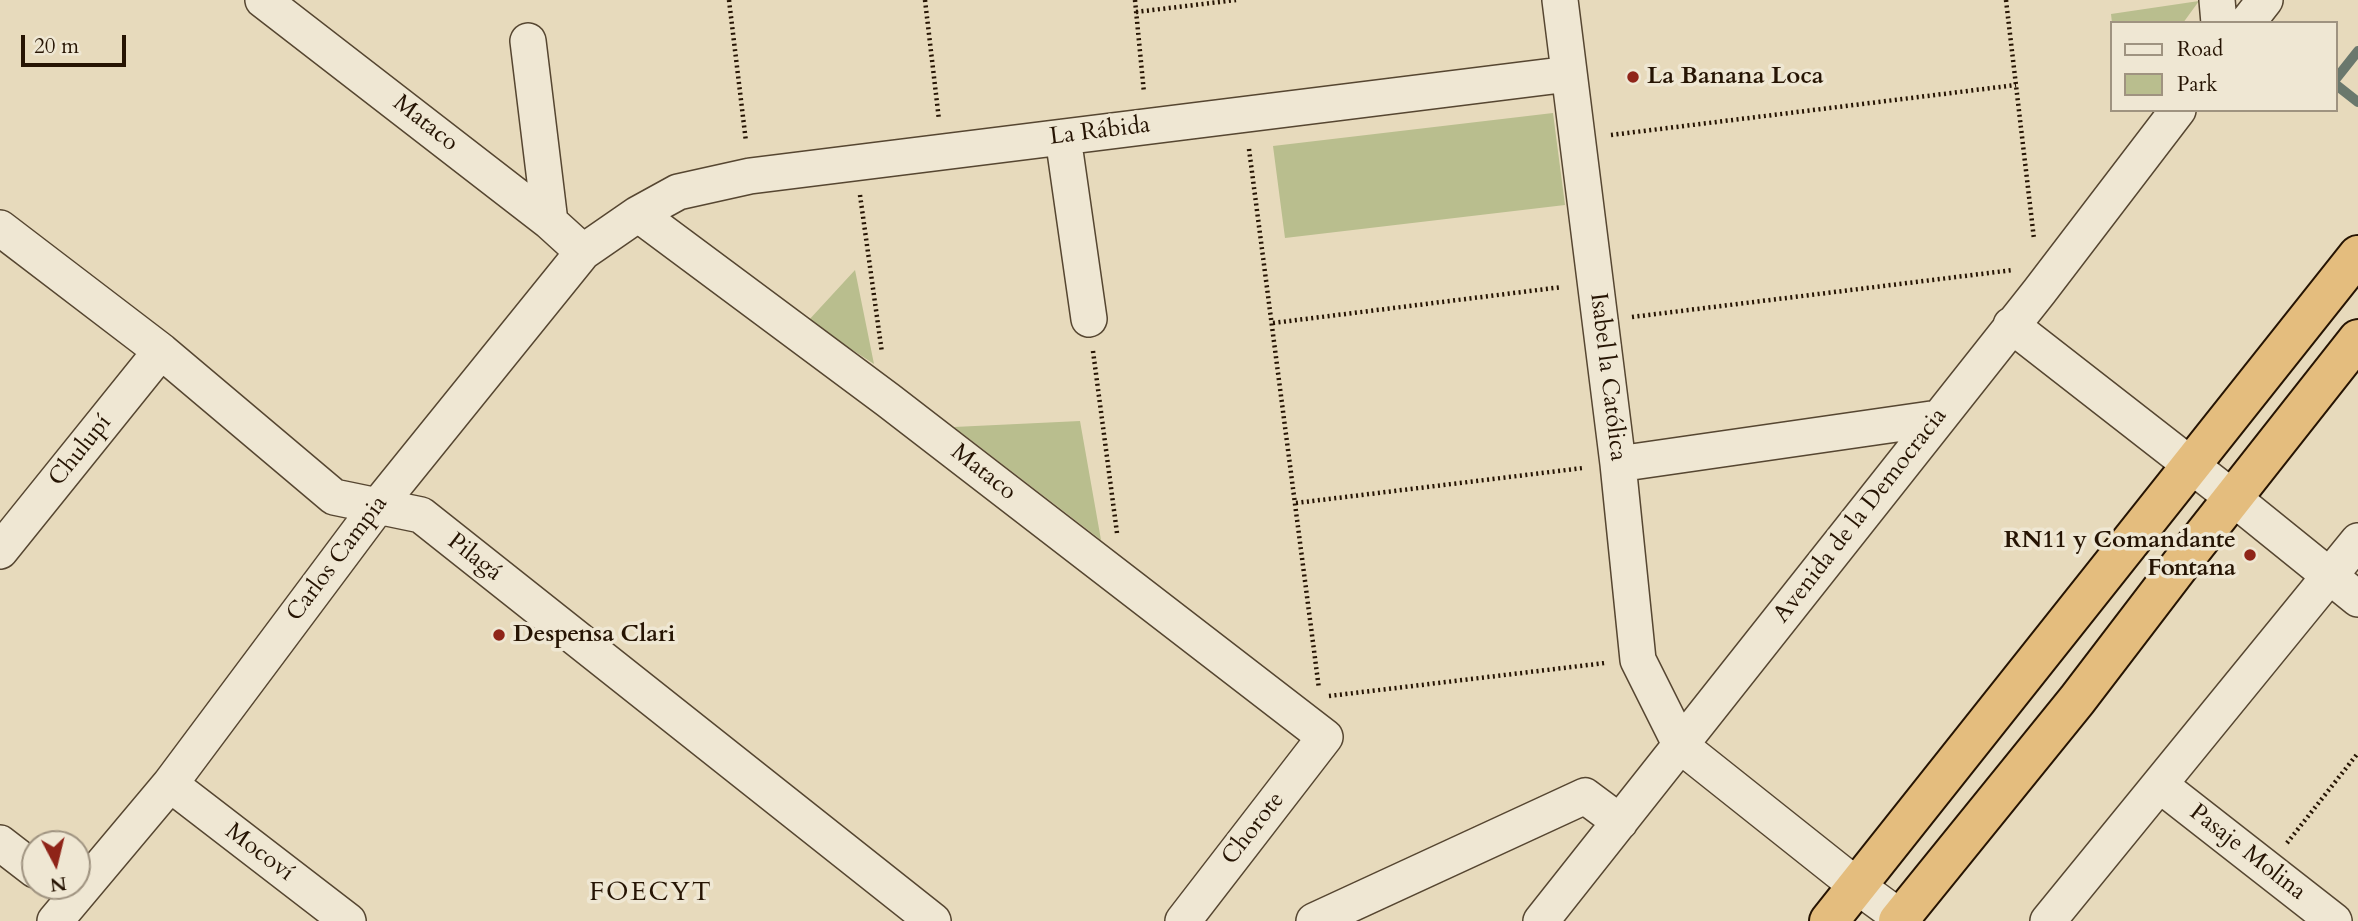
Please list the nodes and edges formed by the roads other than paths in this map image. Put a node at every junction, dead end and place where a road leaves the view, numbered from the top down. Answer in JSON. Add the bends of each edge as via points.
{"nodes":[{"id":1,"x":263,"y":0,"type":"edge"},
{"id":2,"x":1560,"y":0,"type":"edge"},
{"id":3,"x":2217,"y":0,"type":"edge"},
{"id":4,"x":2265,"y":0,"type":"edge"},
{"id":5,"x":2219,"y":21,"type":"edge"},
{"id":6,"x":2249,"y":21,"type":"edge"},
{"id":7,"x":528,"y":41,"type":"dead end"},
{"id":8,"x":1569,"y":74,"type":"junction"},
{"id":9,"x":2176,"y":112,"type":"edge"},
{"id":10,"x":1063,"y":137,"type":"junction"},
{"id":11,"x":638,"y":214,"type":"junction"},
{"id":12,"x":550,"y":222,"type":"junction"},
{"id":13,"x":0,"y":228,"type":"edge"},
{"id":14,"x":583,"y":252,"type":"junction"},
{"id":15,"x":2358,"y":255,"type":"edge"},
{"id":16,"x":1089,"y":319,"type":"road end"},
{"id":17,"x":2011,"y":326,"type":"junction"},
{"id":18,"x":2358,"y":339,"type":"edge"},
{"id":19,"x":161,"y":351,"type":"junction"},
{"id":20,"x":1938,"y":418,"type":"junction"},
{"id":21,"x":1618,"y":464,"type":"junction"},
{"id":22,"x":2192,"y":467,"type":"junction"},
{"id":23,"x":2233,"y":498,"type":"junction"},
{"id":24,"x":377,"y":507,"type":"junction"},
{"id":25,"x":2358,"y":541,"type":"edge"},
{"id":26,"x":0,"y":551,"type":"edge"},
{"id":27,"x":2330,"y":577,"type":"junction"},
{"id":28,"x":2358,"y":599,"type":"edge"},
{"id":29,"x":1325,"y":737,"type":"joint"},
{"id":30,"x":1681,"y":746,"type":"junction"},
{"id":31,"x":170,"y":784,"type":"junction"},
{"id":32,"x":2160,"y":785,"type":"junction"},
{"id":33,"x":1620,"y":822,"type":"junction"},
{"id":34,"x":0,"y":843,"type":"edge"},
{"id":35,"x":21,"y":859,"type":"edge"},
{"id":36,"x":1857,"y":886,"type":"junction"},
{"id":37,"x":61,"y":902,"type":"edge"},
{"id":38,"x":1901,"y":920,"type":"edge"},
{"id":39,"x":348,"y":921,"type":"edge"},
{"id":40,"x":933,"y":921,"type":"edge"},
{"id":41,"x":1183,"y":921,"type":"edge"},
{"id":42,"x":1314,"y":921,"type":"edge"},
{"id":43,"x":1541,"y":921,"type":"edge"},
{"id":44,"x":1829,"y":921,"type":"edge"},
{"id":45,"x":2048,"y":921,"type":"edge"},
{"id":46,"x":2334,"y":921,"type":"edge"}],
"edges":[{"from":1,"to":12,"type":"street","name":"Mataco"},
{"from":2,"to":8,"type":"street","name":"Isabel la Católica"},
{"from":3,"to":5,"type":"street"},
{"from":4,"to":6,"type":"street"},
{"from":7,"to":12,"type":"street"},
{"from":8,"to":10,"type":"street","name":"La Rábida"},
{"from":8,"to":21,"type":"street","name":"Isabel la Católica"},
{"from":9,"to":17,"type":"street","name":"Avenida de la Democracia","via":[[2038,279]]},
{"from":10,"to":11,"type":"street","name":"La Rábida","via":[[750,176],[678,192]]},
{"from":10,"to":16,"type":"street"},
{"from":11,"to":14,"type":"street","name":"Carlos Campia"},
{"from":11,"to":29,"type":"street","name":"Mataco"},
{"from":12,"to":14,"type":"street","name":"Mataco"},
{"from":13,"to":19,"type":"street","name":"Pilagá"},
{"from":14,"to":24,"type":"street","name":"Carlos Campia"},
{"from":15,"to":22,"type":"highway"},
{"from":17,"to":20,"type":"street","name":"Avenida de la Democracia"},
{"from":17,"to":22,"type":"street"},
{"from":18,"to":23,"type":"highway"},
{"from":19,"to":24,"type":"street","name":"Pilagá","via":[[334,497]]},
{"from":19,"to":26,"type":"street","name":"Chulupí"},
{"from":20,"to":21,"type":"street"},
{"from":20,"to":30,"type":"street","name":"Avenida de la Democracia"},
{"from":21,"to":30,"type":"street","name":"Isabel la Católica","via":[[1638,660]]},
{"from":22,"to":23,"type":"street"},
{"from":22,"to":36,"type":"highway"},
{"from":23,"to":27,"type":"street"},
{"from":23,"to":38,"type":"highway"},
{"from":24,"to":31,"type":"street","name":"Carlos Campia"},
{"from":24,"to":40,"type":"street","name":"Pilagá","via":[[421,515]]},
{"from":25,"to":27,"type":"street"},
{"from":27,"to":28,"type":"street"},
{"from":27,"to":32,"type":"street"},
{"from":29,"to":41,"type":"street","name":"Chorote"},
{"from":30,"to":33,"type":"street","name":"Avenida de la Democracia"},
{"from":30,"to":36,"type":"street"},
{"from":31,"to":37,"type":"street","name":"Carlos Campia"},
{"from":31,"to":39,"type":"street","name":"Mocoví"},
{"from":32,"to":45,"type":"street"},
{"from":32,"to":46,"type":"street","name":"Pasaje Molina"},
{"from":33,"to":42,"type":"street","via":[[1585,796]]},
{"from":33,"to":43,"type":"street","name":"Avenida de la Democracia"},
{"from":34,"to":35,"type":"street"},
{"from":36,"to":38,"type":"street"},
{"from":36,"to":44,"type":"highway"}]}
